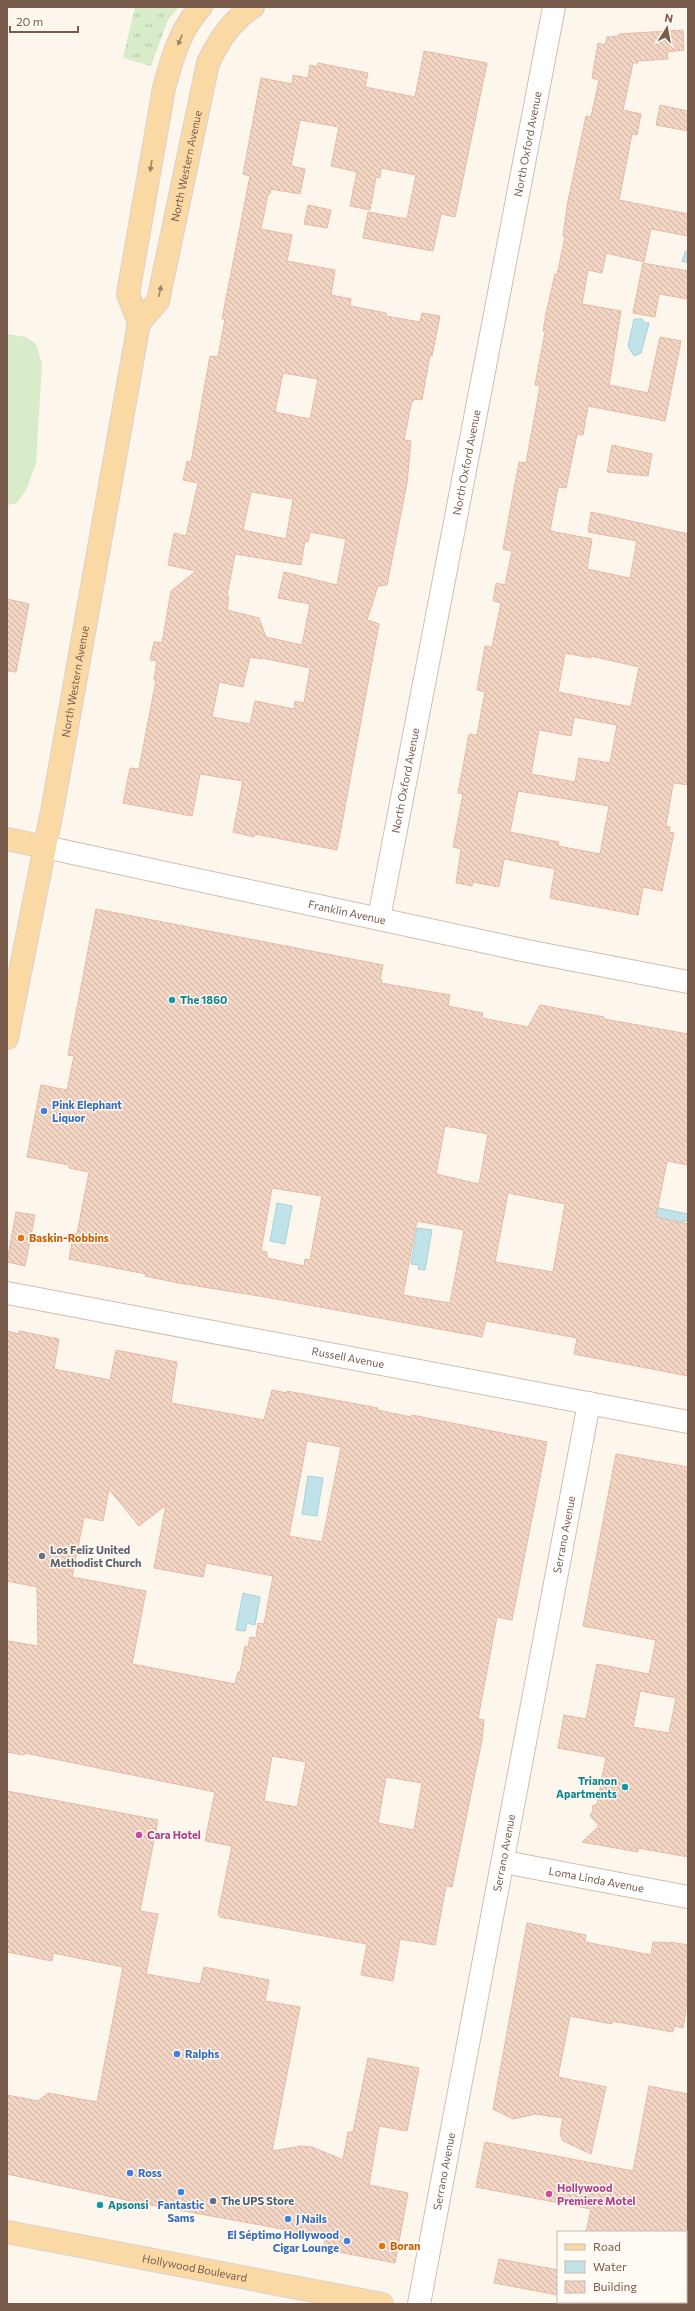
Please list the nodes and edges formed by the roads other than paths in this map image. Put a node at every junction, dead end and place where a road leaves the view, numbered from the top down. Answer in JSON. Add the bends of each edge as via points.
{"nodes":[{"id":1,"x":201,"y":7,"type":"edge"},
{"id":2,"x":554,"y":7,"type":"edge"},
{"id":3,"x":248,"y":10,"type":"edge"},
{"id":4,"x":139,"y":323,"type":"junction"},
{"id":5,"x":7,"y":839,"type":"edge"},
{"id":6,"x":45,"y":847,"type":"junction"},
{"id":7,"x":379,"y":918,"type":"junction"},
{"id":8,"x":688,"y":982,"type":"edge"},
{"id":9,"x":7,"y":1038,"type":"edge"},
{"id":10,"x":7,"y":1293,"type":"edge"},
{"id":11,"x":589,"y":1403,"type":"junction"},
{"id":12,"x":688,"y":1422,"type":"edge"},
{"id":13,"x":504,"y":1862,"type":"junction"},
{"id":14,"x":688,"y":1897,"type":"edge"},
{"id":15,"x":7,"y":2232,"type":"edge"},
{"id":16,"x":382,"y":2304,"type":"edge"},
{"id":17,"x":419,"y":2304,"type":"edge"}],
"edges":[{"from":1,"to":4,"type":"main road","one_way":true,"via":[[183,32],[164,88],[128,294]]},
{"from":2,"to":7,"type":"street","name":"North Oxford Avenue"},
{"from":4,"to":3,"type":"main road","name":"North Western Avenue","one_way":true,"via":[[158,301],[202,81],[208,63],[226,30]]},
{"from":4,"to":6,"type":"main road","name":"North Western Avenue"},
{"from":5,"to":6,"type":"main road","name":"Franklin Avenue"},
{"from":6,"to":7,"type":"street","name":"Franklin Avenue"},
{"from":6,"to":9,"type":"main road","name":"North Western Avenue"},
{"from":7,"to":8,"type":"street","name":"Franklin Avenue","via":[[527,951]]},
{"from":10,"to":11,"type":"street","name":"Russell Avenue"},
{"from":11,"to":12,"type":"street","name":"Russell Avenue"},
{"from":11,"to":13,"type":"street","name":"Serrano Avenue"},
{"from":13,"to":14,"type":"street","name":"Loma Linda Avenue"},
{"from":13,"to":17,"type":"street","name":"Serrano Avenue"},
{"from":15,"to":16,"type":"main road","name":"Hollywood Boulevard"}]}
